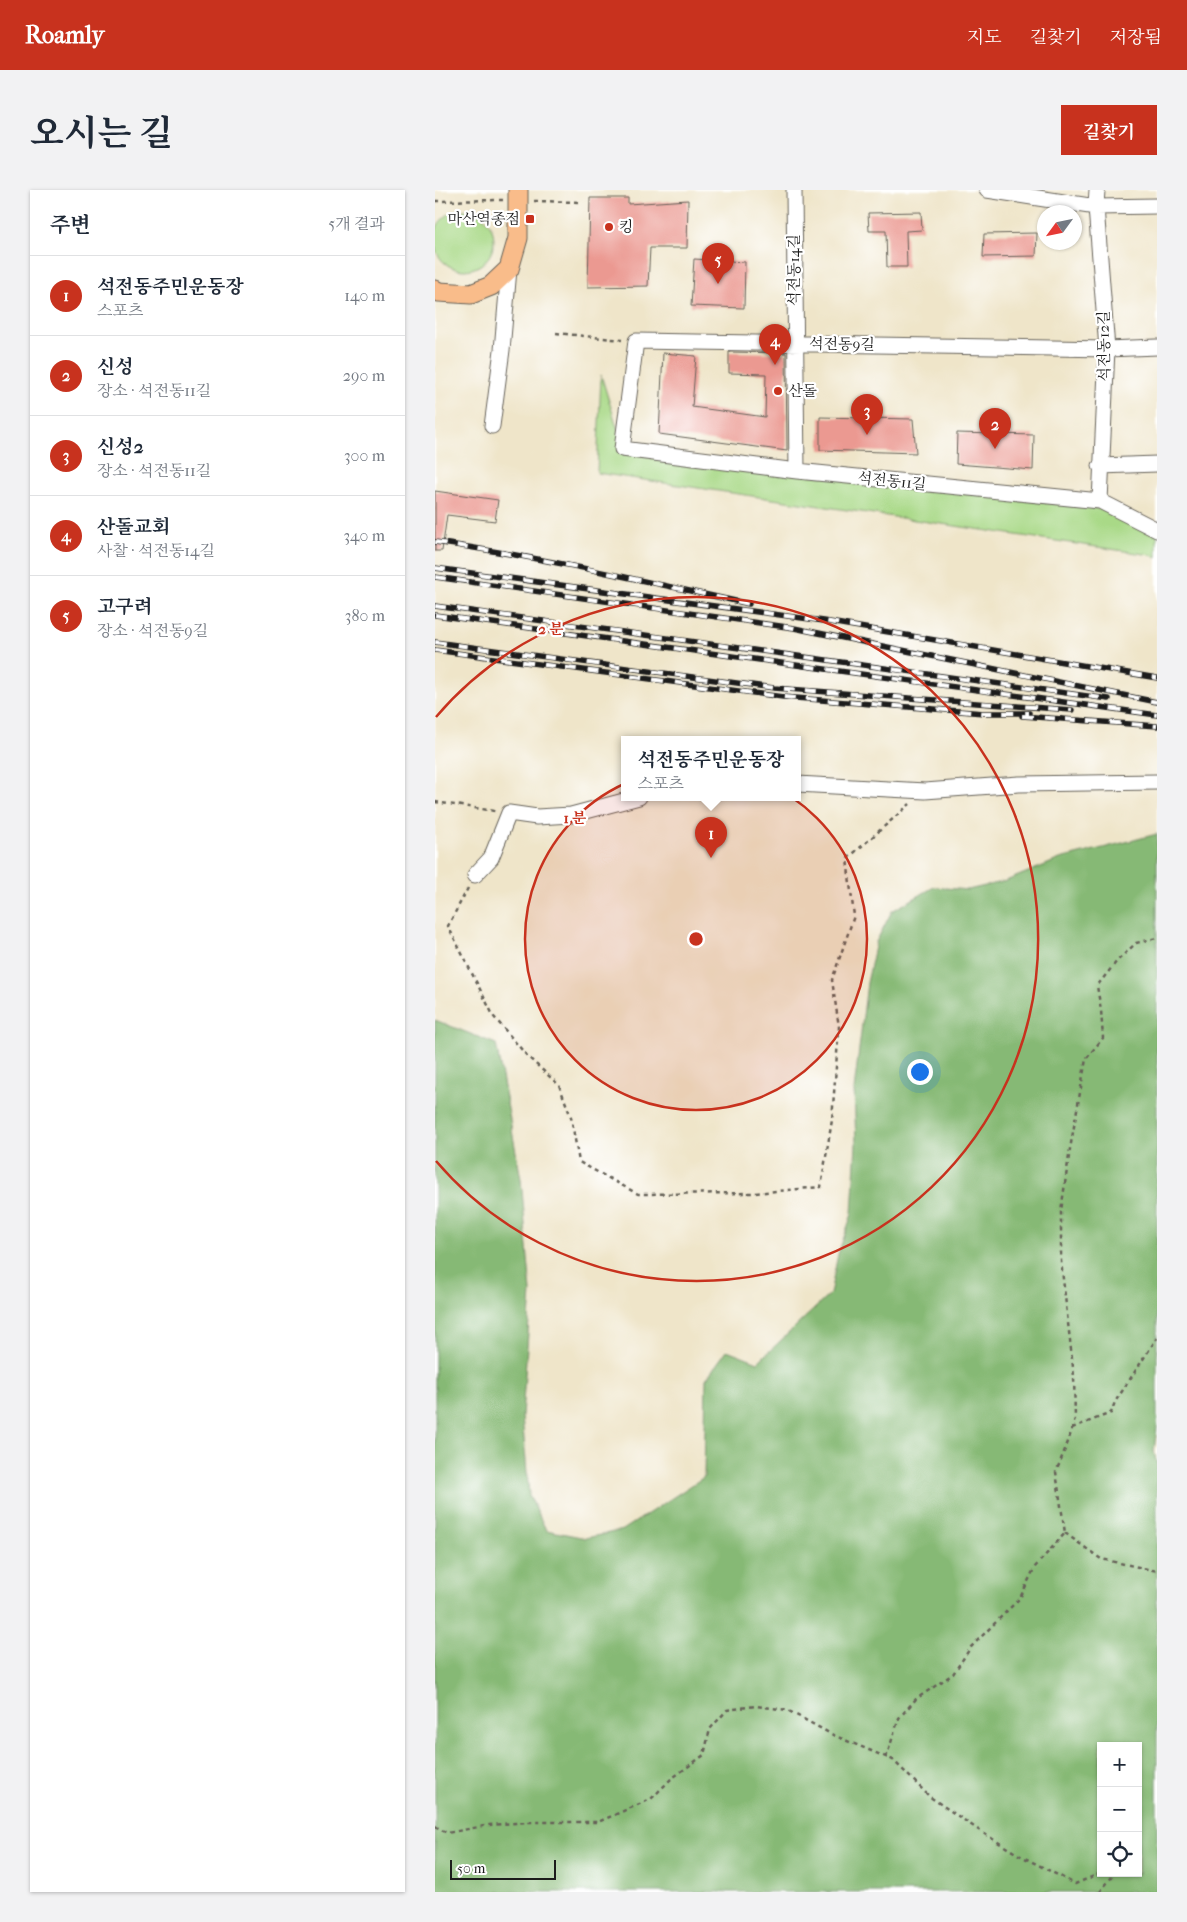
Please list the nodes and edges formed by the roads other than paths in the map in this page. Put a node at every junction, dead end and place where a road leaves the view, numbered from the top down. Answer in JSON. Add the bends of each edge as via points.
{"nodes":[{"id":1,"x":518,"y":190,"type":"edge"},
{"id":2,"x":794,"y":190,"type":"edge"},
{"id":3,"x":987,"y":190,"type":"edge"},
{"id":4,"x":1097,"y":190,"type":"edge"},
{"id":5,"x":1157,"y":206,"type":"edge"},
{"id":6,"x":1096,"y":207,"type":"junction"},
{"id":7,"x":509,"y":269,"type":"junction"},
{"id":8,"x":435,"y":290,"type":"edge"},
{"id":9,"x":794,"y":343,"type":"junction"},
{"id":10,"x":1157,"y":347,"type":"edge"},
{"id":11,"x":1107,"y":349,"type":"junction"},
{"id":12,"x":492,"y":426,"type":"dead end"},
{"id":13,"x":622,"y":449,"type":"joint"},
{"id":14,"x":1157,"y":464,"type":"edge"},
{"id":15,"x":1100,"y":466,"type":"junction"},
{"id":16,"x":797,"y":471,"type":"junction"},
{"id":17,"x":1100,"y":501,"type":"junction"},
{"id":18,"x":1157,"y":530,"type":"edge"},
{"id":19,"x":1157,"y":782,"type":"edge"},
{"id":20,"x":801,"y":784,"type":"edge"},
{"id":21,"x":624,"y":801,"type":"edge"},
{"id":22,"x":475,"y":875,"type":"road end"}],
"edges":[{"from":1,"to":7,"type":"main road","via":[[519,238]]},
{"from":2,"to":9,"type":"street","name":"석전동14길"},
{"from":3,"to":6,"type":"street"},
{"from":4,"to":6,"type":"street","name":"석전동12길"},
{"from":5,"to":6,"type":"street"},
{"from":6,"to":11,"type":"street","name":"석전동12길"},
{"from":7,"to":8,"type":"main road","via":[[491,286],[471,294]]},
{"from":7,"to":12,"type":"street"},
{"from":9,"to":11,"type":"street","name":"석전동9길"},
{"from":9,"to":13,"type":"street","name":"석전동9길","via":[[636,341]]},
{"from":9,"to":16,"type":"street","name":"석전동14길"},
{"from":10,"to":11,"type":"street","name":"석전동9길"},
{"from":11,"to":15,"type":"street","name":"석전동12길"},
{"from":13,"to":16,"type":"street","name":"석전동11길"},
{"from":14,"to":15,"type":"street"},
{"from":15,"to":17,"type":"street","name":"석전동12길"},
{"from":16,"to":17,"type":"street","name":"석전동11길"},
{"from":17,"to":18,"type":"street","name":"석전동11길"},
{"from":19,"to":20,"type":"street","via":[[1019,784],[925,791]]},
{"from":21,"to":22,"type":"street","via":[[571,815],[537,817],[509,812],[491,858]]}]}
